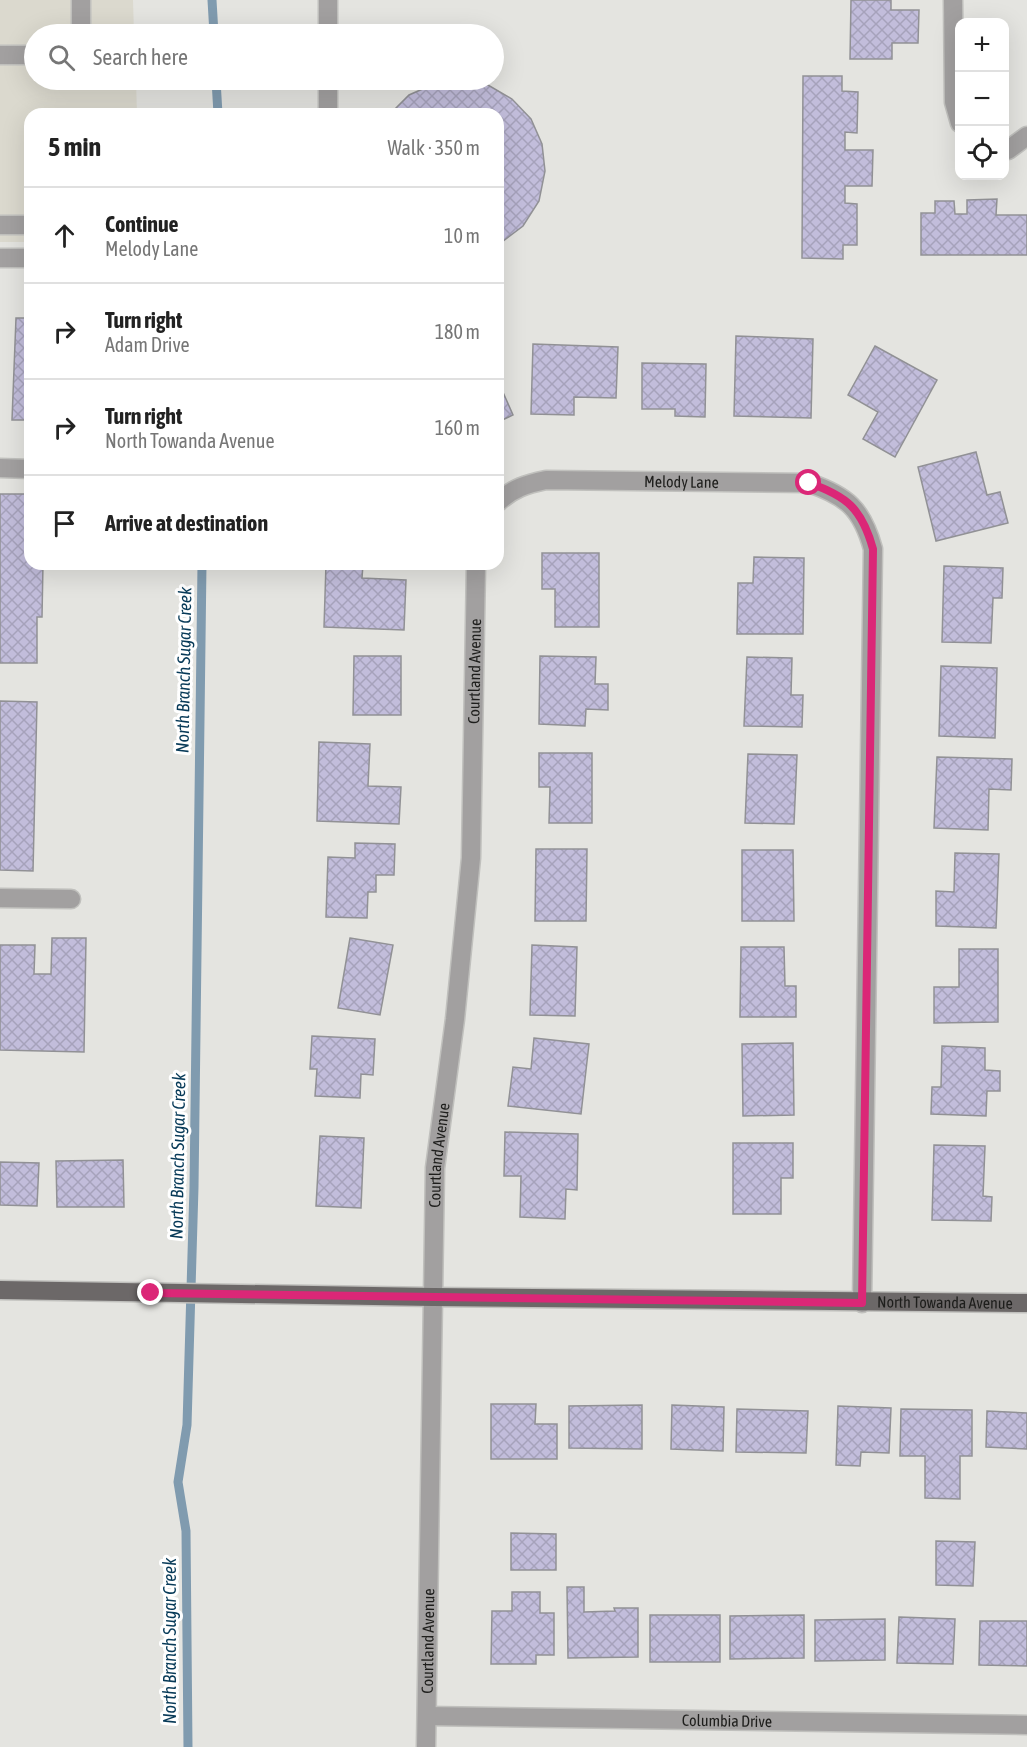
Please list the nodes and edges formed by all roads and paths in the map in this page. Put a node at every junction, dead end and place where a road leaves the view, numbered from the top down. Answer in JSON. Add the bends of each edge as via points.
{"nodes":[{"id":1,"x":81,"y":0,"type":"edge"},
{"id":2,"x":328,"y":0,"type":"edge"},
{"id":3,"x":953,"y":0,"type":"edge"},
{"id":4,"x":81,"y":24,"type":"edge"},
{"id":5,"x":328,"y":24,"type":"edge"},
{"id":6,"x":0,"y":55,"type":"edge"},
{"id":7,"x":24,"y":56,"type":"edge"},
{"id":8,"x":328,"y":90,"type":"edge"},
{"id":9,"x":955,"y":106,"type":"edge"},
{"id":10,"x":328,"y":108,"type":"edge"},
{"id":11,"x":1027,"y":136,"type":"edge"},
{"id":12,"x":1009,"y":149,"type":"edge"},
{"id":13,"x":0,"y":225,"type":"edge"},
{"id":14,"x":24,"y":225,"type":"edge"},
{"id":15,"x":0,"y":258,"type":"edge"},
{"id":16,"x":24,"y":258,"type":"edge"},
{"id":17,"x":0,"y":468,"type":"edge"},
{"id":18,"x":24,"y":469,"type":"edge"},
{"id":19,"x":504,"y":497,"type":"edge"},
{"id":20,"x":476,"y":570,"type":"edge"},
{"id":21,"x":0,"y":898,"type":"edge"},
{"id":22,"x":71,"y":899,"type":"dead end"},
{"id":23,"x":0,"y":1290,"type":"edge"},
{"id":24,"x":433,"y":1298,"type":"junction"},
{"id":25,"x":862,"y":1303,"type":"junction"},
{"id":26,"x":1027,"y":1304,"type":"edge"},
{"id":27,"x":427,"y":1716,"type":"junction"},
{"id":28,"x":1027,"y":1725,"type":"edge"},
{"id":29,"x":426,"y":1747,"type":"edge"}],
"edges":[{"from":1,"to":4,"type":"street"},
{"from":2,"to":5,"type":"street"},
{"from":3,"to":9,"type":"street"},
{"from":6,"to":7,"type":"street"},
{"from":8,"to":10,"type":"street"},
{"from":11,"to":12,"type":"street"},
{"from":13,"to":14,"type":"street"},
{"from":15,"to":16,"type":"street"},
{"from":17,"to":18,"type":"street"},
{"from":19,"to":25,"type":"street","name":"Melody Lane","via":[[521,485],[546,480],[809,483],[834,492],[854,507],[867,528],[873,549]]},
{"from":20,"to":24,"type":"street","name":"Courtland Avenue","via":[[471,858],[435,1168]]},
{"from":21,"to":22,"type":"street"},
{"from":23,"to":24,"type":"main road","name":"North Towanda Avenue"},
{"from":24,"to":25,"type":"main road","name":"North Towanda Avenue"},
{"from":24,"to":27,"type":"street","name":"Courtland Avenue"},
{"from":25,"to":26,"type":"main road","name":"North Towanda Avenue"},
{"from":27,"to":28,"type":"street","name":"Columbia Drive"},
{"from":27,"to":29,"type":"street","name":"Courtland Avenue"}]}
